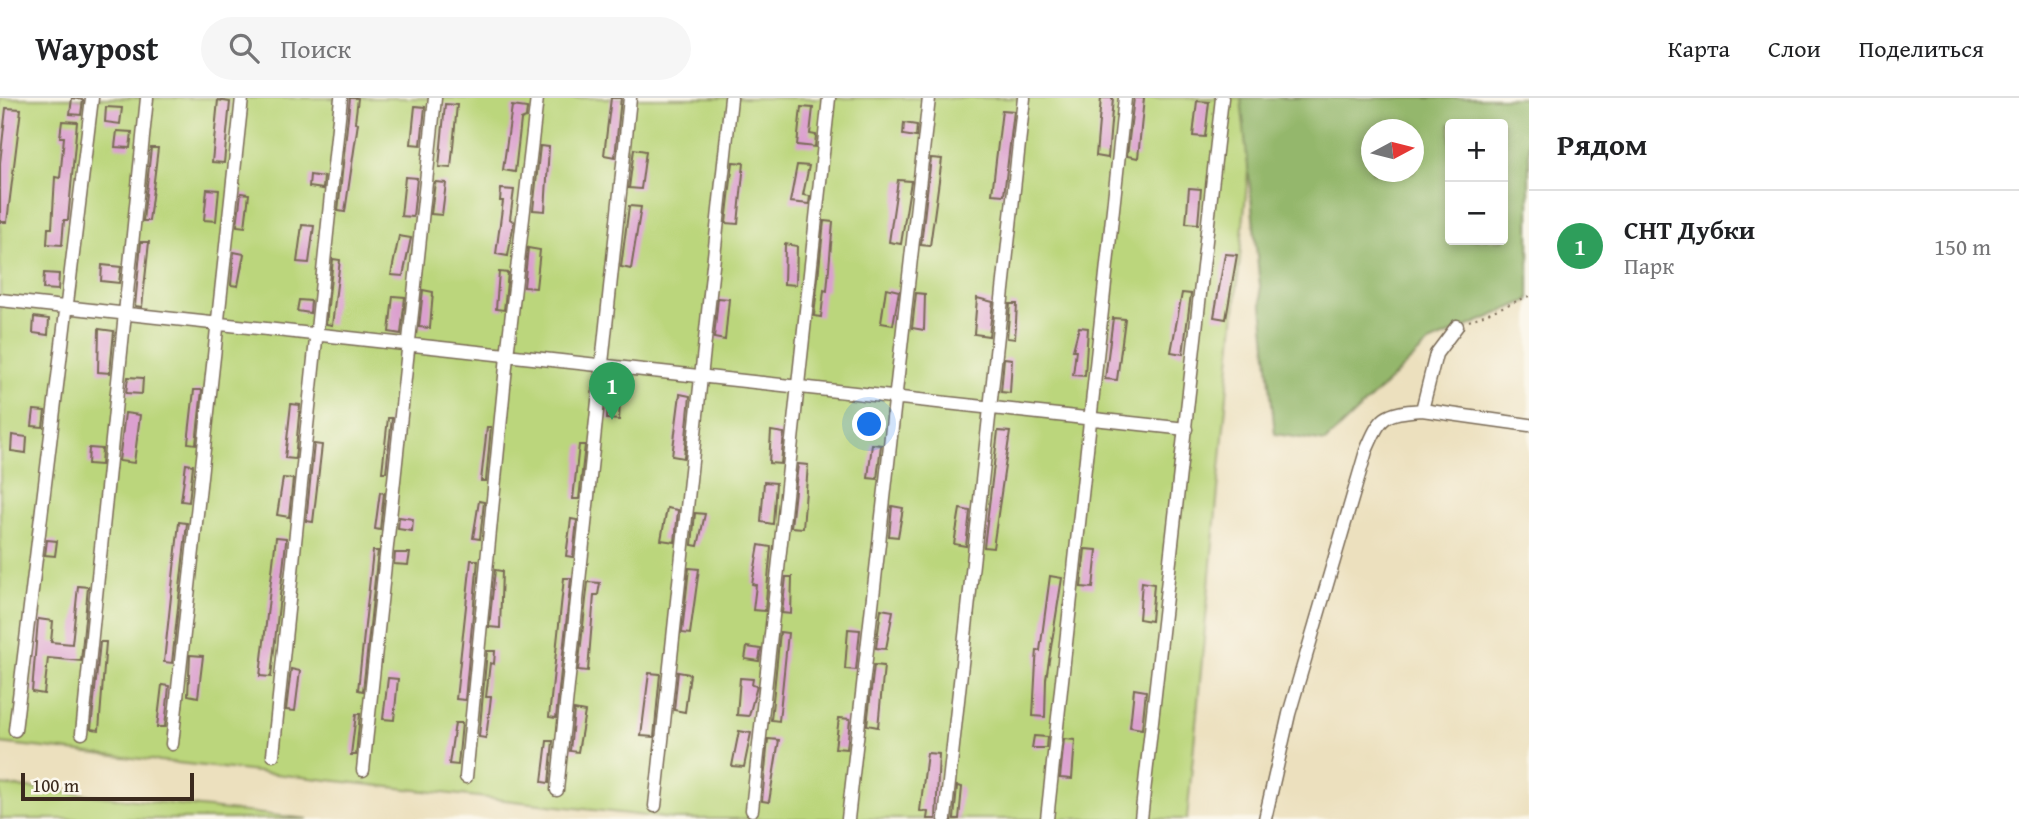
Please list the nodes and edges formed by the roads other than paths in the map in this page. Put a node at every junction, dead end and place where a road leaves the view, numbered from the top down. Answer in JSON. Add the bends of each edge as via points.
{"nodes":[{"id":1,"x":92,"y":98,"type":"edge"},
{"id":2,"x":147,"y":98,"type":"edge"},
{"id":3,"x":243,"y":98,"type":"edge"},
{"id":4,"x":341,"y":98,"type":"edge"},
{"id":5,"x":435,"y":98,"type":"edge"},
{"id":6,"x":537,"y":98,"type":"edge"},
{"id":7,"x":630,"y":98,"type":"edge"},
{"id":8,"x":731,"y":98,"type":"edge"},
{"id":9,"x":829,"y":98,"type":"edge"},
{"id":10,"x":929,"y":98,"type":"edge"},
{"id":11,"x":1024,"y":98,"type":"edge"},
{"id":12,"x":1125,"y":98,"type":"edge"},
{"id":13,"x":1222,"y":98,"type":"edge"},
{"id":14,"x":0,"y":300,"type":"edge"},
{"id":15,"x":66,"y":307,"type":"junction"},
{"id":16,"x":123,"y":313,"type":"junction"},
{"id":17,"x":217,"y":326,"type":"junction"},
{"id":18,"x":1457,"y":326,"type":"road end"},
{"id":19,"x":317,"y":336,"type":"junction"},
{"id":20,"x":408,"y":344,"type":"junction"},
{"id":21,"x":508,"y":356,"type":"junction"},
{"id":22,"x":602,"y":366,"type":"junction"},
{"id":23,"x":701,"y":377,"type":"junction"},
{"id":24,"x":798,"y":387,"type":"junction"},
{"id":25,"x":896,"y":398,"type":"junction"},
{"id":26,"x":991,"y":408,"type":"junction"},
{"id":27,"x":1422,"y":410,"type":"junction"},
{"id":28,"x":1090,"y":419,"type":"junction"},
{"id":29,"x":1529,"y":425,"type":"edge"},
{"id":30,"x":1186,"y":429,"type":"junction"},
{"id":31,"x":15,"y":730,"type":"dead end"},
{"id":32,"x":82,"y":733,"type":"dead end"},
{"id":33,"x":172,"y":744,"type":"dead end"},
{"id":34,"x":272,"y":755,"type":"dead end"},
{"id":35,"x":363,"y":770,"type":"dead end"},
{"id":36,"x":466,"y":777,"type":"dead end"},
{"id":37,"x":557,"y":790,"type":"dead end"},
{"id":38,"x":655,"y":806,"type":"dead end"},
{"id":39,"x":752,"y":810,"type":"dead end"},
{"id":40,"x":848,"y":819,"type":"edge"},
{"id":41,"x":945,"y":819,"type":"edge"},
{"id":42,"x":1047,"y":819,"type":"edge"},
{"id":43,"x":1140,"y":819,"type":"edge"},
{"id":44,"x":1265,"y":819,"type":"edge"}],
"edges":[{"from":1,"to":15,"type":"street"},
{"from":2,"to":16,"type":"street"},
{"from":3,"to":17,"type":"street"},
{"from":4,"to":19,"type":"street"},
{"from":5,"to":20,"type":"street"},
{"from":6,"to":21,"type":"street"},
{"from":7,"to":22,"type":"street"},
{"from":8,"to":23,"type":"street"},
{"from":9,"to":24,"type":"street"},
{"from":10,"to":25,"type":"street"},
{"from":11,"to":26,"type":"street"},
{"from":12,"to":28,"type":"street"},
{"from":13,"to":30,"type":"street"},
{"from":14,"to":15,"type":"street"},
{"from":15,"to":16,"type":"street"},
{"from":15,"to":31,"type":"street"},
{"from":16,"to":17,"type":"street"},
{"from":16,"to":32,"type":"street"},
{"from":17,"to":19,"type":"street"},
{"from":17,"to":33,"type":"street"},
{"from":18,"to":27,"type":"street","via":[[1436,354]]},
{"from":19,"to":20,"type":"street"},
{"from":19,"to":34,"type":"street"},
{"from":20,"to":21,"type":"street"},
{"from":20,"to":35,"type":"street"},
{"from":21,"to":22,"type":"street"},
{"from":21,"to":36,"type":"street"},
{"from":22,"to":23,"type":"street"},
{"from":22,"to":37,"type":"street"},
{"from":23,"to":24,"type":"street"},
{"from":23,"to":38,"type":"street"},
{"from":24,"to":25,"type":"street"},
{"from":24,"to":39,"type":"street"},
{"from":25,"to":26,"type":"street"},
{"from":25,"to":40,"type":"street"},
{"from":26,"to":28,"type":"street"},
{"from":26,"to":41,"type":"street"},
{"from":27,"to":29,"type":"street"},
{"from":27,"to":44,"type":"street","via":[[1390,413],[1379,421],[1366,451],[1289,714]]},
{"from":28,"to":30,"type":"street"},
{"from":28,"to":42,"type":"street"},
{"from":30,"to":43,"type":"street"}]}
